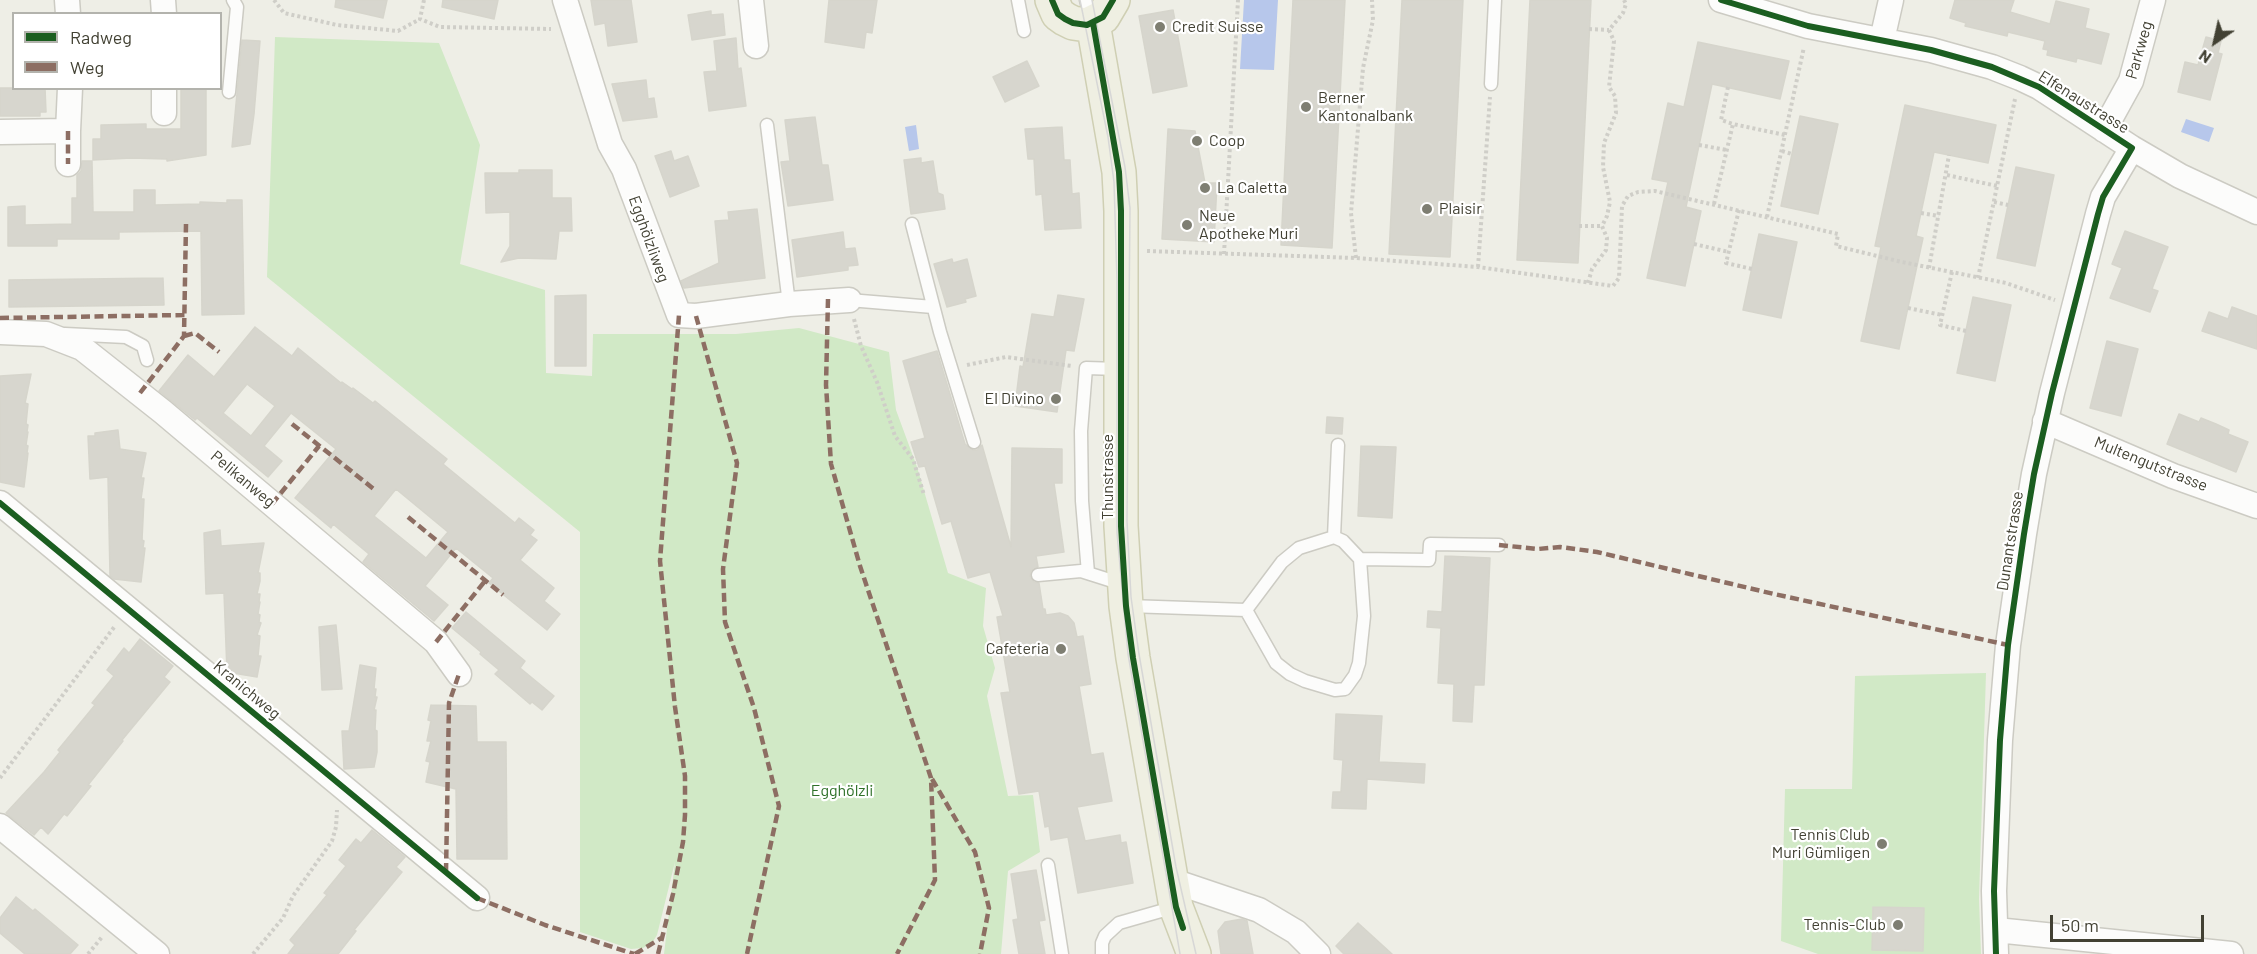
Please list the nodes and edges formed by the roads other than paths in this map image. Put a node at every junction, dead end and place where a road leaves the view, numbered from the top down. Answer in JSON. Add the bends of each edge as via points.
{"nodes":[{"id":1,"x":233,"y":0,"type":"edge"},
{"id":2,"x":565,"y":0,"type":"edge"},
{"id":3,"x":751,"y":0,"type":"edge"},
{"id":4,"x":1018,"y":0,"type":"edge"},
{"id":5,"x":1052,"y":0,"type":"edge"},
{"id":6,"x":1495,"y":0,"type":"edge"},
{"id":7,"x":1721,"y":0,"type":"edge"},
{"id":8,"x":1891,"y":0,"type":"edge"},
{"id":9,"x":2153,"y":0,"type":"edge"},
{"id":10,"x":1097,"y":8,"type":"edge"},
{"id":11,"x":1024,"y":31,"type":"dead end"},
{"id":12,"x":1882,"y":39,"type":"junction"},
{"id":13,"x":756,"y":46,"type":"dead end"},
{"id":14,"x":1491,"y":84,"type":"road end"},
{"id":15,"x":70,"y":90,"type":"edge"},
{"id":16,"x":164,"y":90,"type":"edge"},
{"id":17,"x":229,"y":92,"type":"dead end"},
{"id":18,"x":164,"y":113,"type":"dead end"},
{"id":19,"x":767,"y":125,"type":"dead end"},
{"id":20,"x":2104,"y":130,"type":"junction"},
{"id":21,"x":68,"y":131,"type":"junction"},
{"id":22,"x":0,"y":132,"type":"edge"},
{"id":23,"x":2132,"y":148,"type":"junction"},
{"id":24,"x":68,"y":164,"type":"dead end"},
{"id":25,"x":2257,"y":212,"type":"edge"},
{"id":26,"x":912,"y":224,"type":"dead end"},
{"id":27,"x":849,"y":300,"type":"joint"},
{"id":28,"x":789,"y":304,"type":"junction"},
{"id":29,"x":933,"y":307,"type":"junction"},
{"id":30,"x":0,"y":332,"type":"edge"},
{"id":31,"x":46,"y":334,"type":"junction"},
{"id":32,"x":147,"y":360,"type":"dead end"},
{"id":33,"x":1122,"y":370,"type":"junction"},
{"id":34,"x":2045,"y":422,"type":"junction"},
{"id":35,"x":974,"y":442,"type":"dead end"},
{"id":36,"x":1338,"y":445,"type":"dead end"},
{"id":37,"x":0,"y":503,"type":"edge"},
{"id":38,"x":2257,"y":506,"type":"edge"},
{"id":39,"x":1334,"y":537,"type":"junction"},
{"id":40,"x":1498,"y":545,"type":"dead end"},
{"id":41,"x":1359,"y":559,"type":"junction"},
{"id":42,"x":1088,"y":573,"type":"junction"},
{"id":43,"x":1038,"y":575,"type":"dead end"},
{"id":44,"x":1126,"y":595,"type":"junction"},
{"id":45,"x":1246,"y":610,"type":"junction"},
{"id":46,"x":459,"y":674,"type":"dead end"},
{"id":47,"x":0,"y":826,"type":"edge"},
{"id":48,"x":1048,"y":865,"type":"dead end"},
{"id":49,"x":477,"y":898,"type":"dead end"},
{"id":50,"x":1181,"y":925,"type":"edge"},
{"id":51,"x":1996,"y":942,"type":"edge"},
{"id":52,"x":157,"y":954,"type":"edge"},
{"id":53,"x":1062,"y":954,"type":"edge"},
{"id":54,"x":1102,"y":954,"type":"edge"},
{"id":55,"x":1318,"y":954,"type":"edge"},
{"id":56,"x":2231,"y":954,"type":"edge"}],
"edges":[{"from":1,"to":17,"type":"lane","via":[[237,7]]},
{"from":2,"to":28,"type":"street","name":"Egghölzliweg","via":[[610,144],[624,169],[679,315]]},
{"from":3,"to":13,"type":"street"},
{"from":4,"to":11,"type":"lane"},
{"from":5,"to":10,"type":"main road","via":[[1058,14],[1082,25]]},
{"from":6,"to":14,"type":"lane"},
{"from":7,"to":12,"type":"street","name":"Elfenaustrasse","via":[[1808,26]]},
{"from":8,"to":12,"type":"street"},
{"from":9,"to":20,"type":"street","name":"Parkweg","via":[[2131,81]]},
{"from":10,"to":33,"type":"main road","name":"Thunstrasse","via":[[1119,172]]},
{"from":12,"to":20,"type":"street","name":"Elfenaustrasse","via":[[1965,59],[2020,78]]},
{"from":15,"to":21,"type":"street"},
{"from":16,"to":18,"type":"street"},
{"from":19,"to":28,"type":"lane"},
{"from":20,"to":23,"type":"street","name":"Elfenaustrasse"},
{"from":21,"to":22,"type":"street"},
{"from":21,"to":24,"type":"street"},
{"from":23,"to":25,"type":"street","name":"Elfenaustrasse","via":[[2206,190]]},
{"from":23,"to":34,"type":"street","name":"Dunantstrasse","via":[[2103,197]]},
{"from":26,"to":29,"type":"lane"},
{"from":27,"to":28,"type":"street","name":"Egghölzliweg"},
{"from":27,"to":29,"type":"lane"},
{"from":29,"to":35,"type":"lane"},
{"from":30,"to":31,"type":"street","name":"Pelikanweg"},
{"from":31,"to":32,"type":"lane","via":[[126,337],[143,346]]},
{"from":31,"to":46,"type":"street","name":"Pelikanweg","via":[[82,348],[163,412],[436,642]]},
{"from":33,"to":42,"type":"lane","via":[[1086,368],[1081,431]]},
{"from":33,"to":44,"type":"main road","name":"Thunstrasse","via":[[1121,526]]},
{"from":34,"to":38,"type":"street","name":"Multengutstrasse","via":[[2173,476]]},
{"from":34,"to":51,"type":"street","name":"Dunantstrasse","via":[[2024,534],[2006,666],[1994,891]]},
{"from":36,"to":39,"type":"lane"},
{"from":37,"to":49,"type":"street","name":"Kranichweg"},
{"from":39,"to":41,"type":"lane"},
{"from":39,"to":45,"type":"lane","via":[[1299,548],[1282,562]]},
{"from":40,"to":41,"type":"lane","via":[[1430,544],[1429,560]]},
{"from":41,"to":45,"type":"lane","via":[[1364,616],[1359,663],[1345,689],[1305,681],[1276,663]]},
{"from":42,"to":43,"type":"lane"},
{"from":42,"to":44,"type":"lane"},
{"from":44,"to":45,"type":"lane"},
{"from":44,"to":50,"type":"main road","name":"Thunstrasse","via":[[1133,658]]},
{"from":47,"to":52,"type":"street"},
{"from":48,"to":53,"type":"lane"},
{"from":50,"to":54,"type":"lane","via":[[1119,923],[1105,936]]},
{"from":50,"to":55,"type":"street","via":[[1259,910],[1296,932]]},
{"from":51,"to":56,"type":"street"}]}
